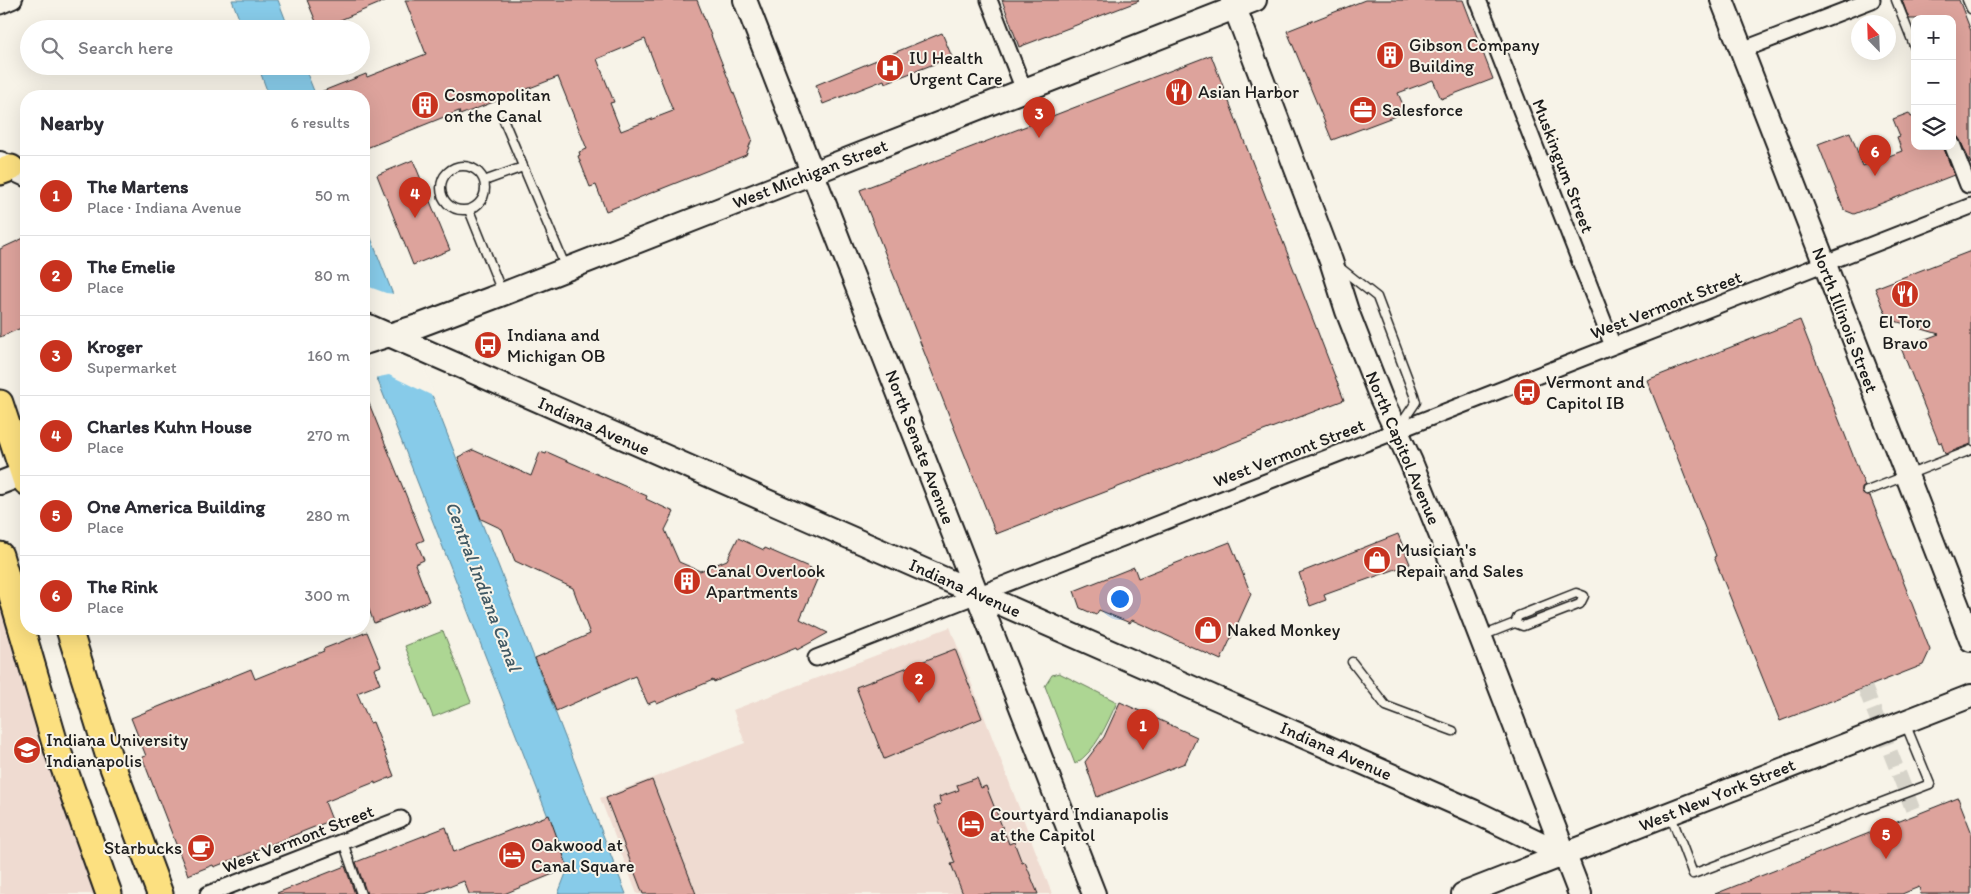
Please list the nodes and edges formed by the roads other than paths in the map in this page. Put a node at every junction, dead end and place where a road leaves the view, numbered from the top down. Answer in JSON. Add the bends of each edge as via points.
{"nodes":[{"id":1,"x":14,"y":0,"type":"edge"},
{"id":2,"x":745,"y":0,"type":"edge"},
{"id":3,"x":989,"y":0,"type":"edge"},
{"id":4,"x":1478,"y":0,"type":"edge"},
{"id":5,"x":1722,"y":0,"type":"edge"},
{"id":6,"x":1872,"y":0,"type":"edge"},
{"id":7,"x":1896,"y":0,"type":"edge"},
{"id":8,"x":1967,"y":0,"type":"edge"},
{"id":9,"x":1240,"y":3,"type":"edge"},
{"id":10,"x":0,"y":6,"type":"edge"},
{"id":11,"x":1971,"y":9,"type":"edge"},
{"id":12,"x":1911,"y":38,"type":"edge"},
{"id":13,"x":1742,"y":50,"type":"junction"},
{"id":14,"x":1024,"y":90,"type":"junction"},
{"id":15,"x":504,"y":121,"type":"dead end"},
{"id":16,"x":1954,"y":150,"type":"edge"},
{"id":17,"x":523,"y":166,"type":"junction"},
{"id":18,"x":813,"y":173,"type":"junction"},
{"id":19,"x":484,"y":181,"type":"junction"},
{"id":20,"x":1968,"y":185,"type":"dead end"},
{"id":21,"x":1971,"y":206,"type":"edge"},
{"id":22,"x":468,"y":210,"type":"junction"},
{"id":23,"x":1332,"y":261,"type":"junction"},
{"id":24,"x":1823,"y":264,"type":"junction"},
{"id":25,"x":566,"y":269,"type":"junction"},
{"id":26,"x":503,"y":294,"type":"junction"},
{"id":27,"x":370,"y":327,"type":"edge"},
{"id":28,"x":388,"y":335,"type":"junction"},
{"id":29,"x":370,"y":341,"type":"edge"},
{"id":30,"x":1613,"y":346,"type":"junction"},
{"id":31,"x":0,"y":403,"type":"edge"},
{"id":32,"x":1396,"y":432,"type":"junction"},
{"id":33,"x":1971,"y":450,"type":"edge"},
{"id":34,"x":20,"y":459,"type":"edge"},
{"id":35,"x":1906,"y":476,"type":"junction"},
{"id":36,"x":20,"y":478,"type":"edge"},
{"id":37,"x":0,"y":483,"type":"edge"},
{"id":38,"x":1867,"y":490,"type":"dead end"},
{"id":39,"x":2,"y":567,"type":"edge"},
{"id":40,"x":978,"y":593,"type":"junction"},
{"id":41,"x":1515,"y":623,"type":"junction"},
{"id":42,"x":20,"y":627,"type":"edge"},
{"id":43,"x":22,"y":635,"type":"edge"},
{"id":44,"x":71,"y":635,"type":"edge"},
{"id":45,"x":1480,"y":636,"type":"junction"},
{"id":46,"x":1971,"y":640,"type":"edge"},
{"id":47,"x":816,"y":658,"type":"dead end"},
{"id":48,"x":1352,"y":662,"type":"dead end"},
{"id":49,"x":1971,"y":696,"type":"edge"},
{"id":50,"x":1904,"y":721,"type":"junction"},
{"id":51,"x":1453,"y":731,"type":"dead end"},
{"id":52,"x":1671,"y":814,"type":"junction"},
{"id":53,"x":401,"y":820,"type":"dead end"},
{"id":54,"x":343,"y":842,"type":"junction"},
{"id":55,"x":1565,"y":855,"type":"junction"},
{"id":56,"x":109,"y":894,"type":"edge"},
{"id":57,"x":160,"y":894,"type":"edge"},
{"id":58,"x":208,"y":894,"type":"edge"},
{"id":59,"x":361,"y":894,"type":"edge"},
{"id":60,"x":1094,"y":894,"type":"edge"},
{"id":61,"x":1463,"y":894,"type":"edge"},
{"id":62,"x":1580,"y":894,"type":"edge"}],
"edges":[{"from":1,"to":10,"type":"street"},
{"from":2,"to":18,"type":"main road","name":"North Senate Avenue"},
{"from":3,"to":14,"type":"street"},
{"from":4,"to":30,"type":"street","name":"Muskingum Street"},
{"from":5,"to":13,"type":"main road","name":"North Illinois Street"},
{"from":6,"to":13,"type":"street"},
{"from":7,"to":12,"type":"lane"},
{"from":8,"to":11,"type":"lane"},
{"from":9,"to":14,"type":"main road","name":"West Michigan Street"},
{"from":9,"to":23,"type":"main road","name":"North Capitol Avenue"},
{"from":13,"to":24,"type":"main road","name":"North Illinois Street"},
{"from":14,"to":18,"type":"main road","name":"West Michigan Street"},
{"from":15,"to":17,"type":"lane"},
{"from":16,"to":20,"type":"street"},
{"from":17,"to":19,"type":"lane"},
{"from":17,"to":25,"type":"lane"},
{"from":18,"to":25,"type":"main road","name":"West Michigan Street"},
{"from":18,"to":40,"type":"main road","name":"North Senate Avenue"},
{"from":19,"to":22,"type":"lane","via":[[481,201]]},
{"from":19,"to":22,"type":"lane","via":[[479,172],[466,166],[451,169],[441,180],[441,194],[448,206]]},
{"from":21,"to":24,"type":"street","name":"West Vermont Street"},
{"from":22,"to":26,"type":"lane"},
{"from":23,"to":32,"type":"main road","name":"North Capitol Avenue","via":[[1347,311]]},
{"from":23,"to":32,"type":"lane","via":[[1377,297],[1414,395],[1416,402]]},
{"from":24,"to":30,"type":"street","name":"West Vermont Street"},
{"from":24,"to":35,"type":"main road","name":"North Illinois Street"},
{"from":25,"to":26,"type":"main road","name":"West Michigan Street"},
{"from":26,"to":28,"type":"main road","name":"West Michigan Street"},
{"from":27,"to":28,"type":"main road","name":"Indiana Avenue"},
{"from":28,"to":29,"type":"main road","name":"West Michigan Street"},
{"from":28,"to":40,"type":"main road","name":"Indiana Avenue"},
{"from":30,"to":32,"type":"street","name":"West Vermont Street"},
{"from":31,"to":34,"type":"main road"},
{"from":32,"to":40,"type":"street","name":"West Vermont Street"},
{"from":32,"to":45,"type":"main road","name":"North Capitol Avenue"},
{"from":33,"to":35,"type":"lane"},
{"from":35,"to":38,"type":"lane"},
{"from":35,"to":46,"type":"main road","name":"North Illinois Street"},
{"from":36,"to":37,"type":"main road"},
{"from":39,"to":42,"type":"main road"},
{"from":40,"to":47,"type":"street","name":"West Vermont Street"},
{"from":40,"to":55,"type":"main road","name":"Indiana Avenue","via":[[1473,811]]},
{"from":40,"to":60,"type":"main road","name":"North Senate Avenue"},
{"from":41,"to":41,"type":"lane","via":[[1523,626],[1580,604],[1584,596],[1576,593],[1518,616]]},
{"from":41,"to":45,"type":"lane"},
{"from":43,"to":56,"type":"main road","via":[[54,740]]},
{"from":44,"to":57,"type":"main road","via":[[108,754]]},
{"from":45,"to":55,"type":"main road","name":"North Capitol Avenue"},
{"from":48,"to":51,"type":"lane","via":[[1386,706]]},
{"from":49,"to":50,"type":"main road","name":"West New York Street"},
{"from":50,"to":52,"type":"main road","name":"West New York Street"},
{"from":50,"to":52,"type":"lane","via":[[1930,784],[1693,874]]},
{"from":52,"to":55,"type":"main road","name":"West New York Street"},
{"from":53,"to":54,"type":"street","name":"West Vermont Street"},
{"from":54,"to":58,"type":"street","name":"West Vermont Street"},
{"from":54,"to":59,"type":"lane"},
{"from":55,"to":61,"type":"main road","name":"West New York Street"},
{"from":55,"to":62,"type":"main road","name":"North Capitol Avenue"}]}
